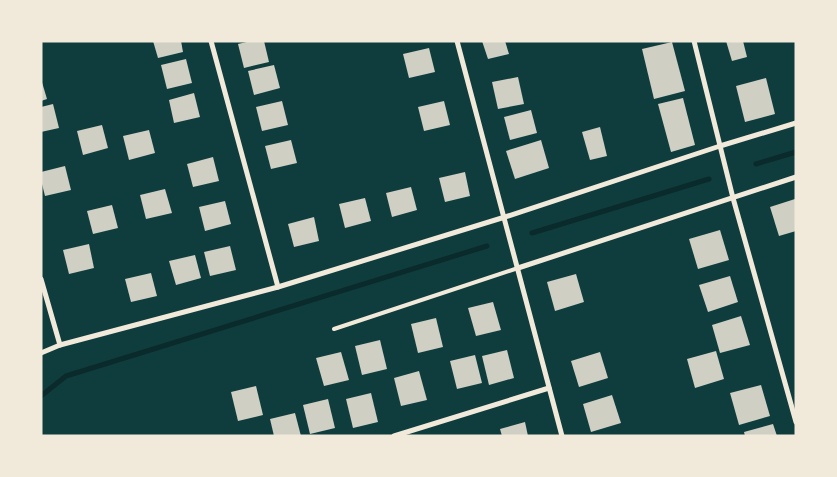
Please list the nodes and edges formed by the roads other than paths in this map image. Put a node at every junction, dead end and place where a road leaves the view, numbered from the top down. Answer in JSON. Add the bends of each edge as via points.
{"nodes":[{"id":1,"x":211,"y":41,"type":"edge"},
{"id":2,"x":458,"y":41,"type":"edge"},
{"id":3,"x":694,"y":41,"type":"edge"},
{"id":4,"x":796,"y":123,"type":"edge"},
{"id":5,"x":720,"y":146,"type":"junction"},
{"id":6,"x":796,"y":177,"type":"edge"},
{"id":7,"x":733,"y":198,"type":"junction"},
{"id":8,"x":505,"y":217,"type":"junction"},
{"id":9,"x":518,"y":268,"type":"junction"},
{"id":10,"x":41,"y":279,"type":"edge"},
{"id":11,"x":278,"y":287,"type":"junction"},
{"id":12,"x":334,"y":329,"type":"dead end"},
{"id":13,"x":60,"y":345,"type":"junction"},
{"id":14,"x":41,"y":353,"type":"edge"},
{"id":15,"x":549,"y":388,"type":"junction"},
{"id":16,"x":796,"y":422,"type":"edge"},
{"id":17,"x":394,"y":436,"type":"edge"},
{"id":18,"x":562,"y":436,"type":"edge"}],
"edges":[{"from":1,"to":11,"type":"street"},
{"from":2,"to":8,"type":"street"},
{"from":3,"to":5,"type":"street"},
{"from":4,"to":5,"type":"street"},
{"from":5,"to":7,"type":"street"},
{"from":5,"to":8,"type":"street"},
{"from":6,"to":7,"type":"street"},
{"from":7,"to":9,"type":"street"},
{"from":7,"to":16,"type":"street"},
{"from":8,"to":9,"type":"street"},
{"from":8,"to":11,"type":"street"},
{"from":9,"to":12,"type":"lane"},
{"from":9,"to":15,"type":"street"},
{"from":10,"to":13,"type":"street"},
{"from":11,"to":13,"type":"street"},
{"from":13,"to":14,"type":"street"},
{"from":15,"to":17,"type":"street"},
{"from":15,"to":18,"type":"street"}]}
